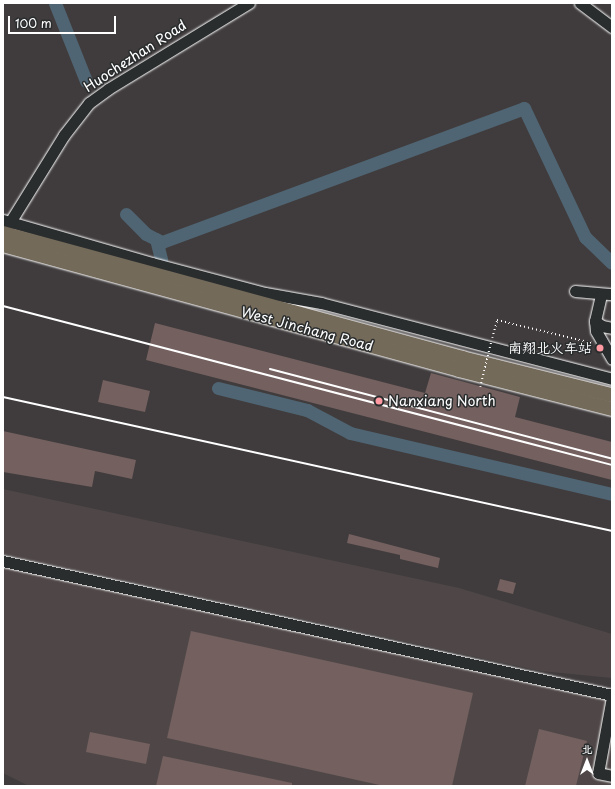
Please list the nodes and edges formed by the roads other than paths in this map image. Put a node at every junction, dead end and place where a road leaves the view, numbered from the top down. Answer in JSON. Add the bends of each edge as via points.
{"nodes":[{"id":1,"x":249,"y":3,"type":"edge"},
{"id":2,"x":580,"y":3,"type":"edge"},
{"id":3,"x":612,"y":28,"type":"edge"},
{"id":4,"x":4,"y":228,"type":"edge"},
{"id":5,"x":3,"y":246,"type":"edge"},
{"id":6,"x":575,"y":291,"type":"dead end"},
{"id":7,"x":607,"y":295,"type":"edge"},
{"id":8,"x":595,"y":321,"type":"junction"},
{"id":9,"x":611,"y":331,"type":"edge"},
{"id":10,"x":612,"y":360,"type":"edge"},
{"id":11,"x":612,"y":379,"type":"edge"},
{"id":12,"x":612,"y":395,"type":"edge"},
{"id":13,"x":612,"y":409,"type":"edge"},
{"id":14,"x":3,"y":561,"type":"edge"},
{"id":15,"x":612,"y":696,"type":"edge"},
{"id":16,"x":612,"y":776,"type":"edge"}],
"edges":[{"from":1,"to":4,"type":"street","name":"Huochezhan Road","via":[[89,103],[64,135]]},
{"from":2,"to":3,"type":"street"},
{"from":4,"to":11,"type":"street","via":[[250,289],[321,303]]},
{"from":4,"to":12,"type":"main road","name":"West Jinchang Road","via":[[462,358]]},
{"from":5,"to":13,"type":"main road","name":"West Jinchang Road"},
{"from":6,"to":7,"type":"street"},
{"from":7,"to":8,"type":"street"},
{"from":8,"to":9,"type":"street"},
{"from":8,"to":10,"type":"street","via":[[596,331]]},
{"from":14,"to":15,"type":"street"},
{"from":15,"to":16,"type":"street","via":[[598,773]]}]}
